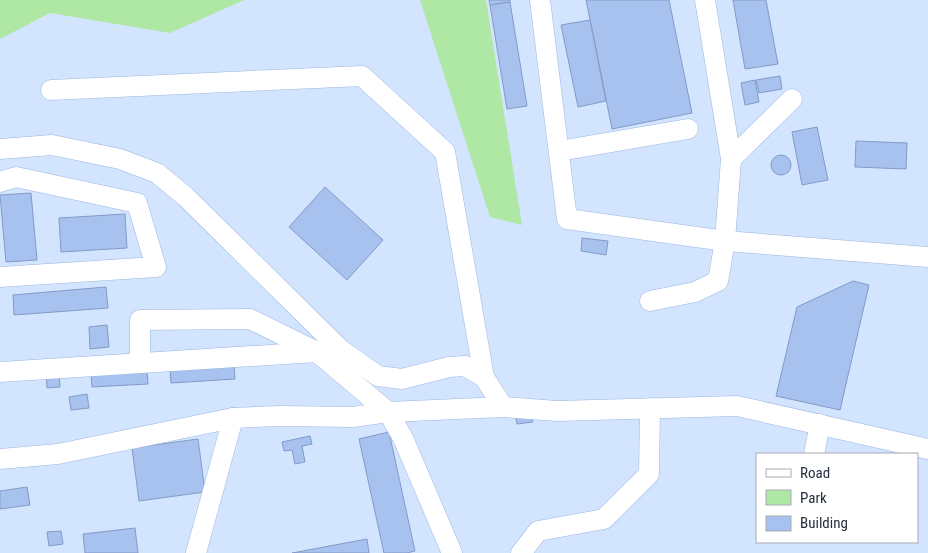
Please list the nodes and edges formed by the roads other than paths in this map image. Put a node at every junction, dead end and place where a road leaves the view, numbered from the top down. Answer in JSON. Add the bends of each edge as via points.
{"nodes":[{"id":1,"x":540,"y":0,"type":"edge"},
{"id":2,"x":705,"y":0,"type":"edge"},
{"id":3,"x":51,"y":90,"type":"dead end"},
{"id":4,"x":792,"y":99,"type":"dead end"},
{"id":5,"x":688,"y":129,"type":"dead end"},
{"id":6,"x":0,"y":149,"type":"edge"},
{"id":7,"x":559,"y":151,"type":"junction"},
{"id":8,"x":731,"y":159,"type":"junction"},
{"id":9,"x":0,"y":182,"type":"edge"},
{"id":10,"x":725,"y":240,"type":"junction"},
{"id":11,"x":928,"y":257,"type":"edge"},
{"id":12,"x":0,"y":277,"type":"edge"},
{"id":13,"x":650,"y":301,"type":"dead end"},
{"id":14,"x":317,"y":352,"type":"junction"},
{"id":15,"x":140,"y":363,"type":"junction"},
{"id":16,"x":0,"y":372,"type":"edge"},
{"id":17,"x":484,"y":377,"type":"junction"},
{"id":18,"x":503,"y":407,"type":"junction"},
{"id":19,"x":650,"y":408,"type":"junction"},
{"id":20,"x":388,"y":412,"type":"junction"},
{"id":21,"x":233,"y":418,"type":"junction"},
{"id":22,"x":820,"y":424,"type":"junction"},
{"id":23,"x":928,"y":449,"type":"edge"},
{"id":24,"x":814,"y":453,"type":"edge"},
{"id":25,"x":0,"y":459,"type":"edge"},
{"id":26,"x":196,"y":553,"type":"edge"},
{"id":27,"x":452,"y":553,"type":"edge"},
{"id":28,"x":521,"y":553,"type":"edge"}],
"edges":[{"from":1,"to":7,"type":"lane"},
{"from":2,"to":8,"type":"lane"},
{"from":3,"to":17,"type":"lane","via":[[362,76],[445,152]]},
{"from":4,"to":8,"type":"lane"},
{"from":5,"to":7,"type":"lane"},
{"from":6,"to":17,"type":"lane","via":[[52,145],[120,159],[157,173],[186,197],[341,350],[378,376],[402,379],[465,366]]},
{"from":7,"to":10,"type":"lane","via":[[567,219]]},
{"from":8,"to":10,"type":"lane"},
{"from":9,"to":12,"type":"lane","via":[[16,177],[137,203],[156,267]]},
{"from":10,"to":11,"type":"lane"},
{"from":10,"to":13,"type":"lane","via":[[718,281],[695,292]]},
{"from":14,"to":15,"type":"lane"},
{"from":14,"to":15,"type":"lane","via":[[250,319],[140,320]]},
{"from":14,"to":20,"type":"lane"},
{"from":15,"to":16,"type":"lane"},
{"from":17,"to":18,"type":"lane"},
{"from":18,"to":19,"type":"lane","via":[[557,411]]},
{"from":18,"to":20,"type":"lane"},
{"from":19,"to":22,"type":"lane","via":[[737,406]]},
{"from":19,"to":28,"type":"lane","via":[[650,474],[604,519],[538,531]]},
{"from":20,"to":21,"type":"lane","via":[[354,417]]},
{"from":20,"to":27,"type":"lane","via":[[403,438]]},
{"from":21,"to":25,"type":"lane","via":[[58,454]]},
{"from":21,"to":26,"type":"lane"},
{"from":22,"to":23,"type":"lane"},
{"from":22,"to":24,"type":"lane"}]}
